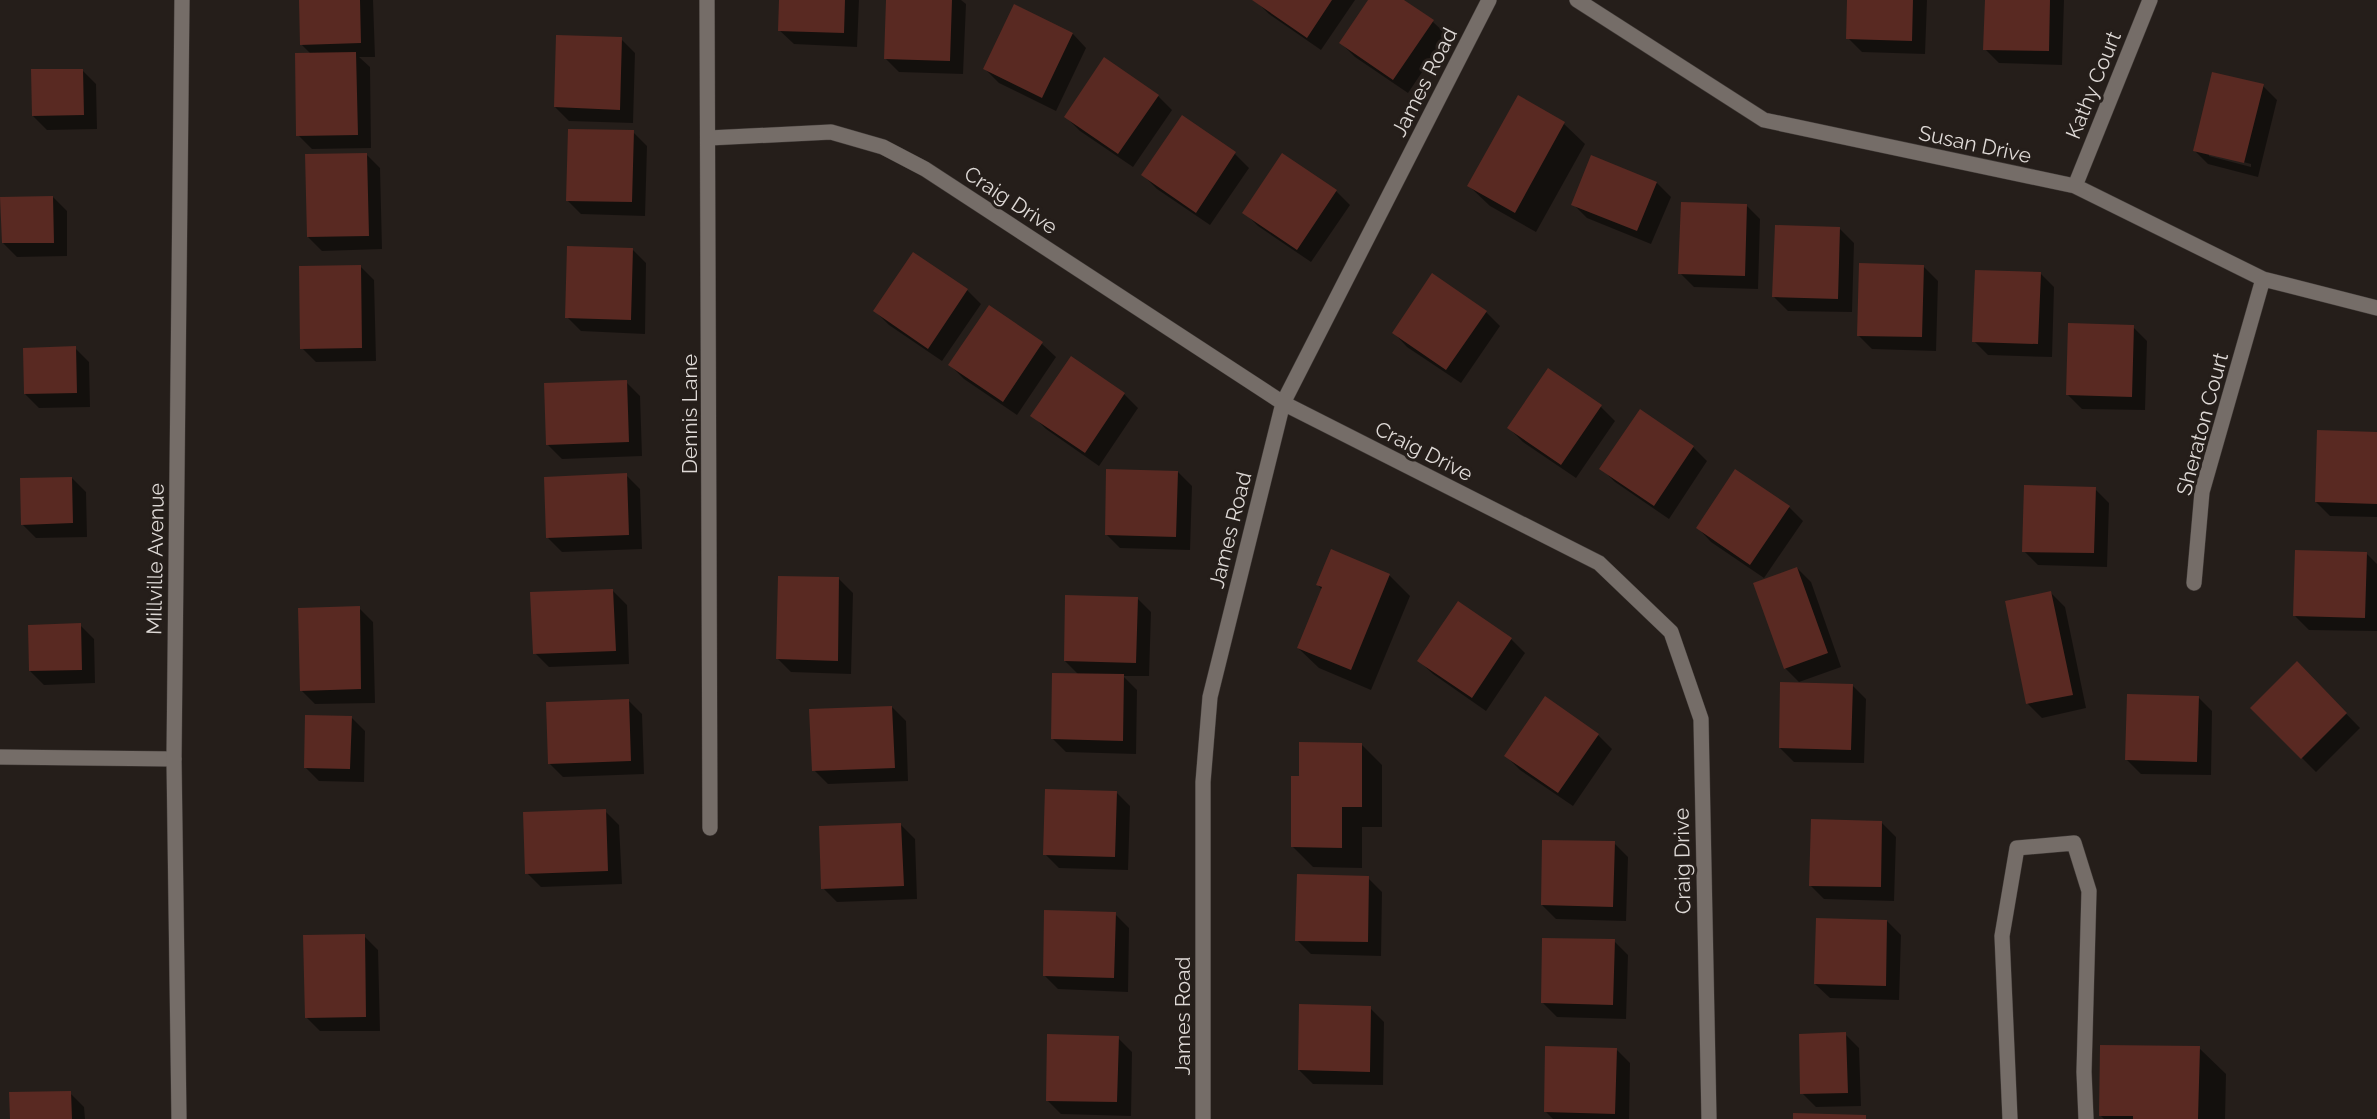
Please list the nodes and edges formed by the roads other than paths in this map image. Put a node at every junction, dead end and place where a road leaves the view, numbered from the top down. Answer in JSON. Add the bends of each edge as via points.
{"nodes":[{"id":1,"x":182,"y":0,"type":"edge"},
{"id":2,"x":707,"y":0,"type":"edge"},
{"id":3,"x":1489,"y":0,"type":"edge"},
{"id":4,"x":1576,"y":0,"type":"edge"},
{"id":5,"x":2150,"y":0,"type":"edge"},
{"id":6,"x":709,"y":138,"type":"junction"},
{"id":7,"x":2075,"y":186,"type":"junction"},
{"id":8,"x":2263,"y":279,"type":"junction"},
{"id":9,"x":2377,"y":308,"type":"edge"},
{"id":10,"x":1283,"y":403,"type":"junction"},
{"id":11,"x":2194,"y":583,"type":"dead end"},
{"id":12,"x":0,"y":757,"type":"edge"},
{"id":13,"x":174,"y":759,"type":"junction"},
{"id":14,"x":710,"y":828,"type":"dead end"},
{"id":15,"x":179,"y":1119,"type":"edge"},
{"id":16,"x":1203,"y":1119,"type":"edge"},
{"id":17,"x":1708,"y":1119,"type":"edge"},
{"id":18,"x":2010,"y":1119,"type":"edge"},
{"id":19,"x":2086,"y":1119,"type":"edge"}],
"edges":[{"from":1,"to":13,"type":"street","name":"Millville Avenue"},
{"from":2,"to":6,"type":"street","name":"Dennis Lane"},
{"from":3,"to":10,"type":"street","name":"James Road"},
{"from":4,"to":7,"type":"street","name":"Susan Drive","via":[[1764,120]]},
{"from":5,"to":7,"type":"street","name":"Kathy Court"},
{"from":6,"to":10,"type":"street","name":"Craig Drive","via":[[831,132],[883,147],[925,169]]},
{"from":6,"to":14,"type":"street","name":"Dennis Lane"},
{"from":7,"to":8,"type":"street","name":"Susan Drive"},
{"from":8,"to":9,"type":"street","name":"Susan Drive"},
{"from":8,"to":11,"type":"street","name":"Sheraton Court","via":[[2202,492]]},
{"from":10,"to":16,"type":"street","name":"James Road","via":[[1210,697],[1203,782]]},
{"from":10,"to":17,"type":"street","name":"Craig Drive","via":[[1599,563],[1671,632],[1701,719]]},
{"from":12,"to":13,"type":"street"},
{"from":13,"to":15,"type":"street","name":"Millville Avenue"},
{"from":18,"to":19,"type":"street","via":[[2002,936],[2017,848],[2074,843],[2089,891]]}]}
